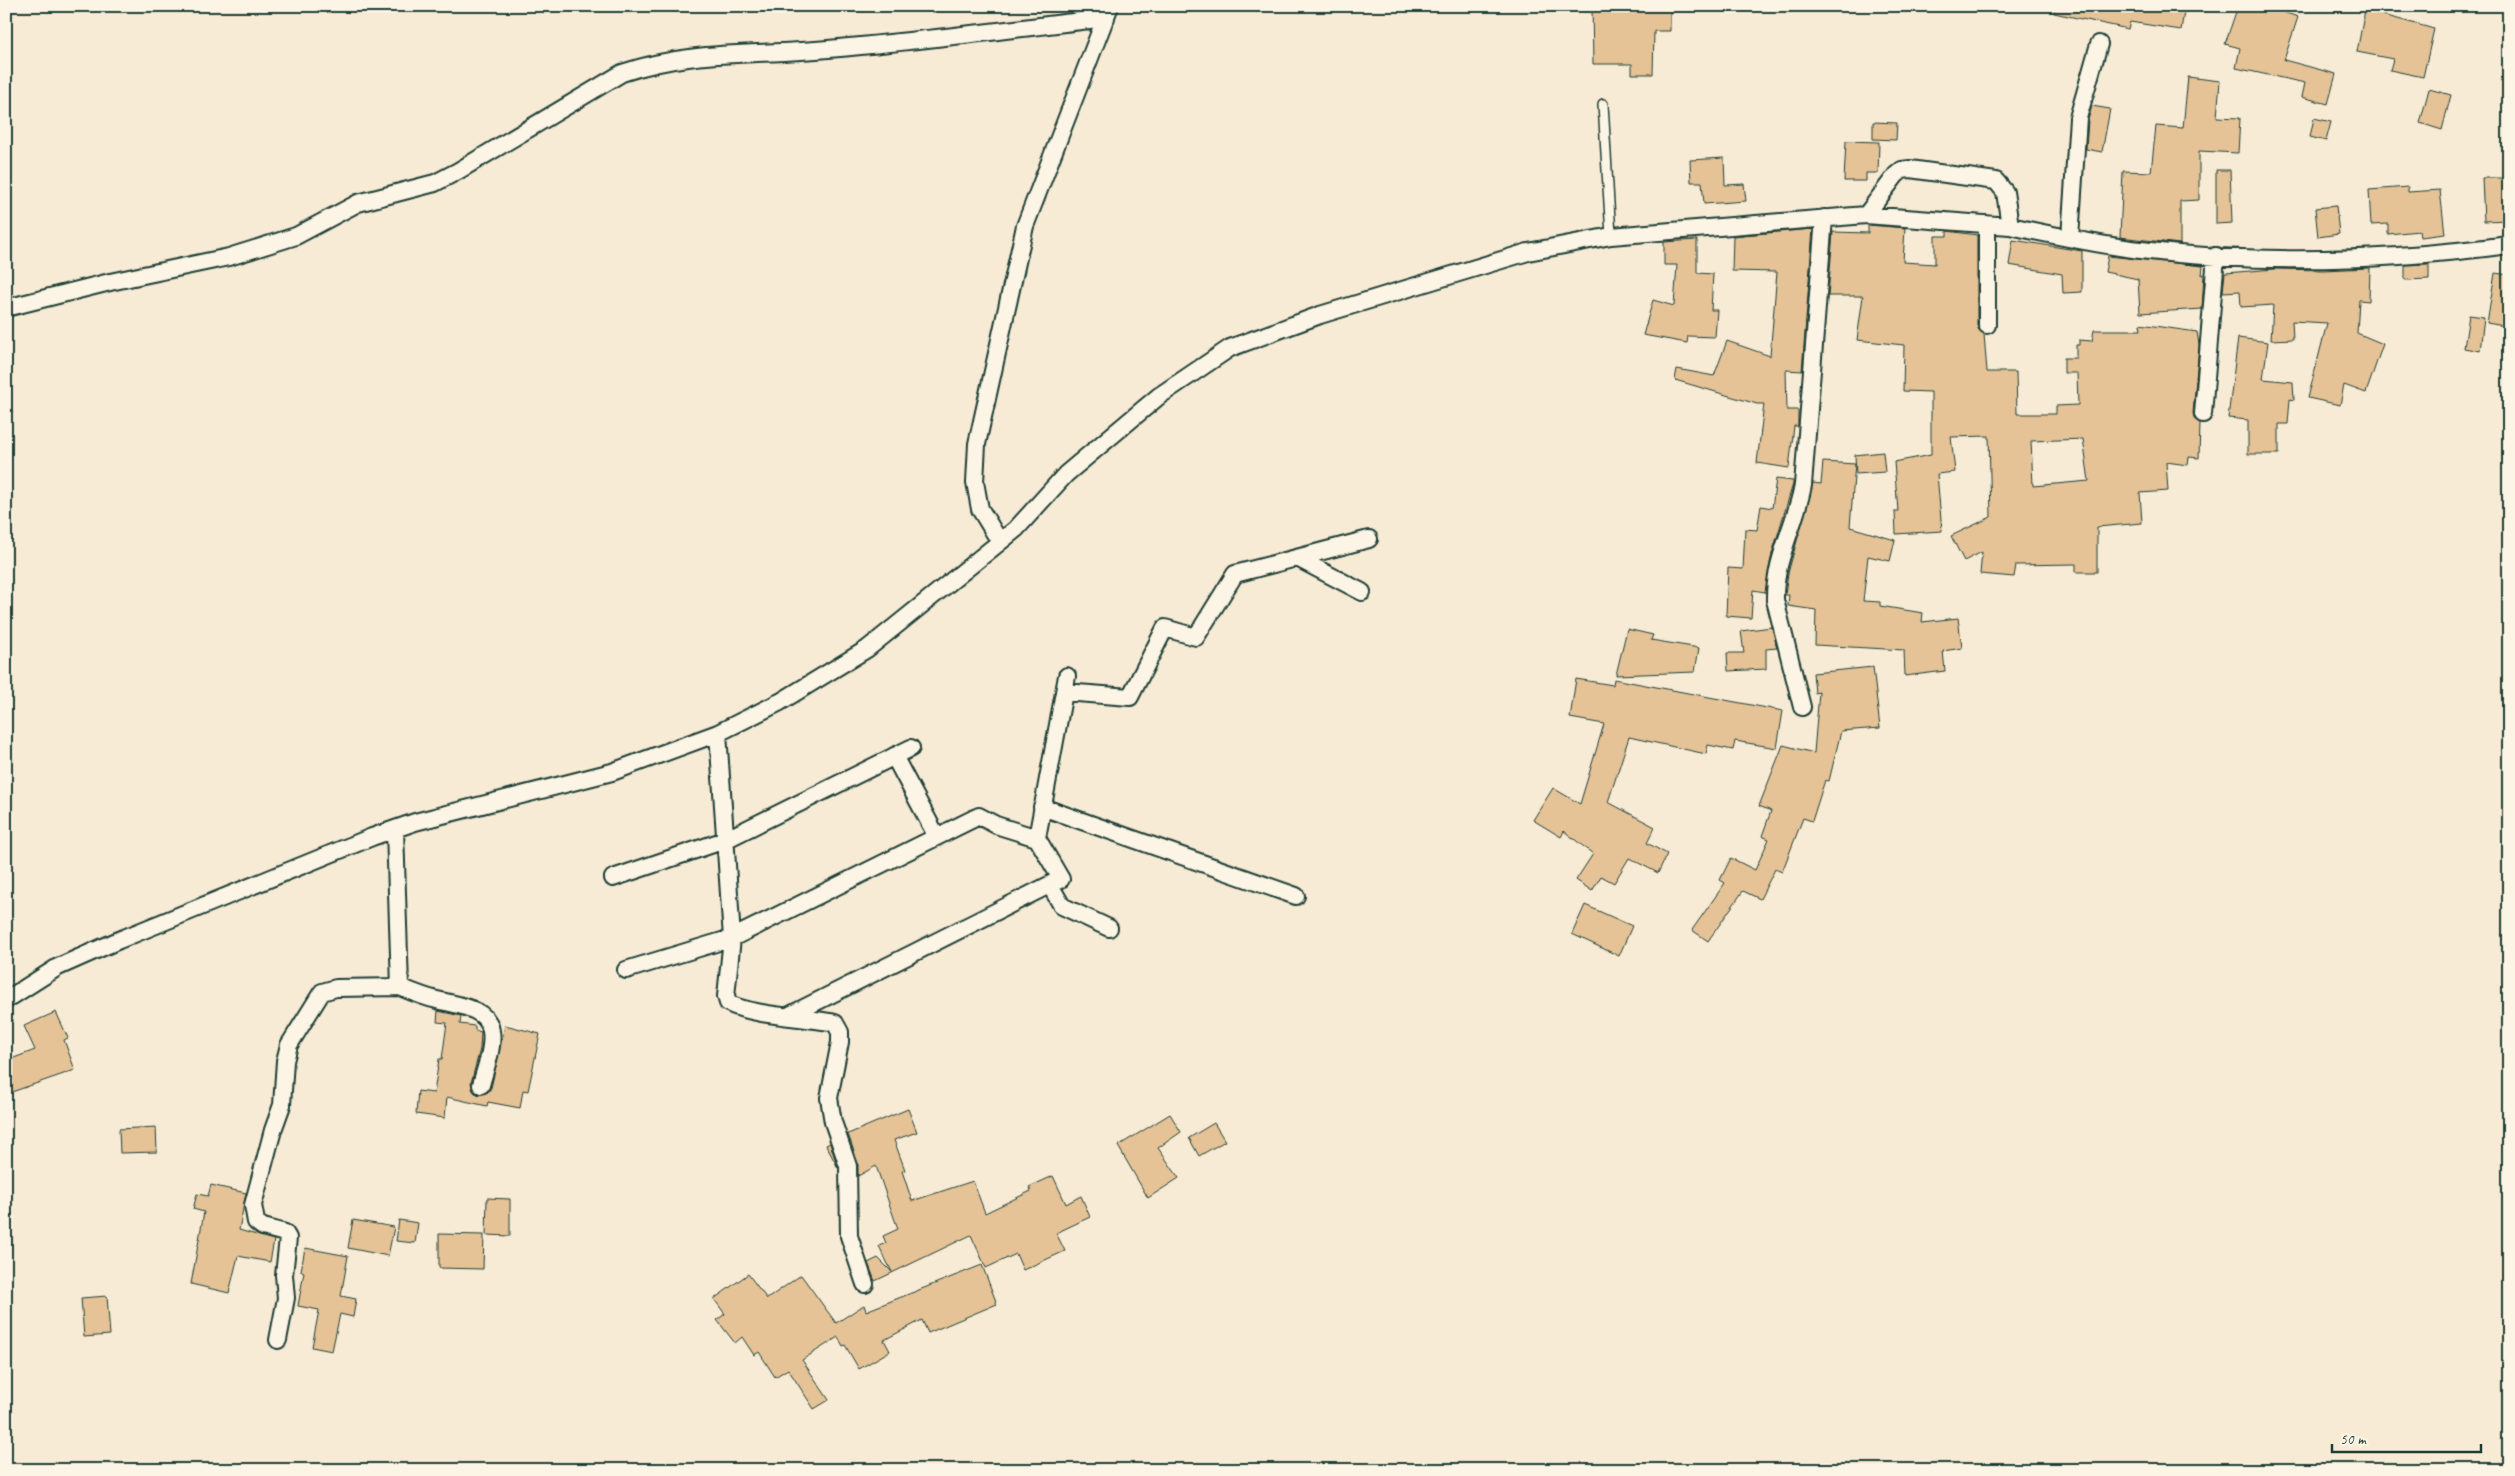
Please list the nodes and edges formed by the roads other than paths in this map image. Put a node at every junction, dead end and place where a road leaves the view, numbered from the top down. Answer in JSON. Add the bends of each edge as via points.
{"nodes":[{"id":1,"x":1108,"y":12,"type":"edge"},
{"id":2,"x":2099,"y":44,"type":"dead end"},
{"id":3,"x":1603,"y":104,"type":"dead end"},
{"id":4,"x":1866,"y":215,"type":"junction"},
{"id":5,"x":1824,"y":218,"type":"junction"},
{"id":6,"x":1987,"y":224,"type":"junction"},
{"id":7,"x":2010,"y":226,"type":"junction"},
{"id":8,"x":1611,"y":236,"type":"junction"},
{"id":9,"x":2070,"y":238,"type":"junction"},
{"id":10,"x":2509,"y":245,"type":"edge"},
{"id":11,"x":2216,"y":256,"type":"junction"},
{"id":12,"x":6,"y":308,"type":"edge"},
{"id":13,"x":1988,"y":325,"type":"dead end"},
{"id":14,"x":2203,"y":414,"type":"dead end"},
{"id":15,"x":1369,"y":539,"type":"dead end"},
{"id":16,"x":1000,"y":542,"type":"junction"},
{"id":17,"x":1297,"y":558,"type":"junction"},
{"id":18,"x":1362,"y":592,"type":"dead end"},
{"id":19,"x":1802,"y":707,"type":"dead end"},
{"id":20,"x":718,"y":733,"type":"junction"},
{"id":21,"x":911,"y":748,"type":"dead end"},
{"id":22,"x":894,"y":756,"type":"junction"},
{"id":23,"x":1042,"y":807,"type":"junction"},
{"id":24,"x":395,"y":830,"type":"junction"},
{"id":25,"x":937,"y":837,"type":"junction"},
{"id":26,"x":1037,"y":838,"type":"junction"},
{"id":27,"x":726,"y":840,"type":"junction"},
{"id":28,"x":613,"y":878,"type":"dead end"},
{"id":29,"x":1050,"y":885,"type":"junction"},
{"id":30,"x":1296,"y":896,"type":"dead end"},
{"id":31,"x":1109,"y":928,"type":"dead end"},
{"id":32,"x":732,"y":938,"type":"junction"},
{"id":33,"x":626,"y":970,"type":"dead end"},
{"id":34,"x":400,"y":987,"type":"junction"},
{"id":35,"x":6,"y":1000,"type":"edge"},
{"id":36,"x":790,"y":1015,"type":"junction"},
{"id":37,"x":481,"y":1085,"type":"dead end"},
{"id":38,"x":865,"y":1284,"type":"dead end"},
{"id":39,"x":278,"y":1340,"type":"dead end"}],
"edges":[{"from":1,"to":12,"type":"street","via":[[825,49],[711,54],[649,64],[622,73],[435,183],[358,203],[296,236],[229,257]]},
{"from":1,"to":16,"type":"street","via":[[1025,226],[977,444],[975,482],[980,509]]},
{"from":2,"to":9,"type":"street","via":[[2078,118]]},
{"from":3,"to":8,"type":"lane"},
{"from":4,"to":5,"type":"street"},
{"from":4,"to":6,"type":"street"},
{"from":4,"to":7,"type":"street","via":[[1896,175],[1910,169],[1996,181],[2005,192]]},
{"from":5,"to":8,"type":"street"},
{"from":5,"to":19,"type":"street","via":[[1803,485],[1775,583],[1775,600]]},
{"from":6,"to":7,"type":"street"},
{"from":6,"to":13,"type":"street"},
{"from":7,"to":9,"type":"street"},
{"from":8,"to":16,"type":"street","via":[[1519,255],[1320,314],[1230,348],[1160,396],[1066,474]]},
{"from":9,"to":11,"type":"street","via":[[2140,250]]},
{"from":10,"to":11,"type":"street","via":[[2446,253],[2323,260]]},
{"from":11,"to":14,"type":"street"},
{"from":15,"to":17,"type":"street"},
{"from":16,"to":20,"type":"street","via":[[866,649],[780,702]]},
{"from":17,"to":18,"type":"street"},
{"from":17,"to":23,"type":"street","via":[[1235,574],[1196,637],[1165,628],[1130,697],[1066,684]]},
{"from":20,"to":24,"type":"street","via":[[612,772]]},
{"from":20,"to":27,"type":"street"},
{"from":21,"to":22,"type":"street"},
{"from":22,"to":25,"type":"street"},
{"from":22,"to":27,"type":"street"},
{"from":23,"to":26,"type":"street"},
{"from":23,"to":30,"type":"street"},
{"from":24,"to":34,"type":"street"},
{"from":24,"to":35,"type":"street","via":[[110,944],[58,967]]},
{"from":25,"to":26,"type":"street","via":[[979,816]]},
{"from":25,"to":32,"type":"street"},
{"from":26,"to":29,"type":"street","via":[[1061,879]]},
{"from":27,"to":28,"type":"street"},
{"from":27,"to":32,"type":"street"},
{"from":29,"to":31,"type":"street","via":[[1062,906]]},
{"from":29,"to":36,"type":"street"},
{"from":32,"to":33,"type":"street"},
{"from":32,"to":36,"type":"street","via":[[728,1003],[739,1009]]},
{"from":34,"to":37,"type":"street","via":[[436,1000],[463,1005],[488,1022],[492,1038]]},
{"from":34,"to":39,"type":"street","via":[[336,988],[322,992],[288,1045],[282,1105],[254,1205],[256,1222],[285,1233],[288,1238],[284,1275],[286,1298]]},
{"from":36,"to":38,"type":"street","via":[[835,1023],[840,1032],[829,1098],[833,1122],[848,1166],[849,1236]]}]}
